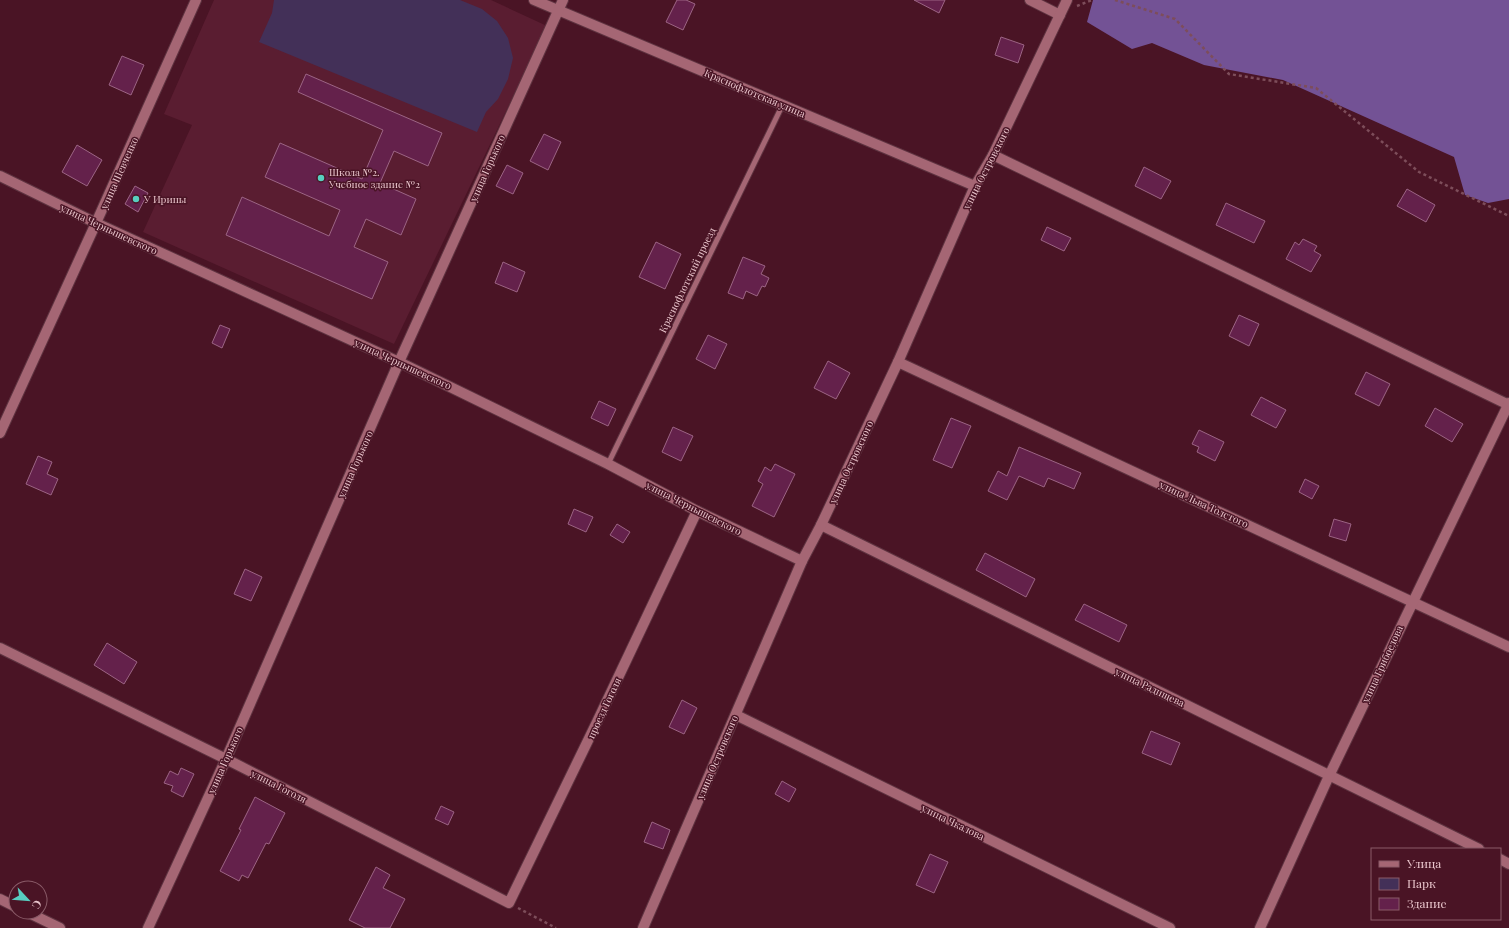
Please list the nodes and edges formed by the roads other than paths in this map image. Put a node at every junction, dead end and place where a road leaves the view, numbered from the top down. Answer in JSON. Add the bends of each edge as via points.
{"nodes":[{"id":1,"x":196,"y":0,"type":"edge"},
{"id":2,"x":534,"y":0,"type":"edge"},
{"id":3,"x":563,"y":0,"type":"edge"},
{"id":4,"x":1030,"y":0,"type":"edge"},
{"id":5,"x":1067,"y":0,"type":"edge"},
{"id":6,"x":558,"y":10,"type":"junction"},
{"id":7,"x":1060,"y":15,"type":"junction"},
{"id":8,"x":783,"y":104,"type":"junction"},
{"id":9,"x":993,"y":155,"type":"junction"},
{"id":10,"x":0,"y":176,"type":"edge"},
{"id":11,"x":975,"y":186,"type":"junction"},
{"id":12,"x":96,"y":224,"type":"junction"},
{"id":13,"x":399,"y":362,"type":"junction"},
{"id":14,"x":898,"y":362,"type":"junction"},
{"id":15,"x":1509,"y":404,"type":"edge"},
{"id":16,"x":0,"y":433,"type":"edge"},
{"id":17,"x":608,"y":464,"type":"junction"},
{"id":18,"x":697,"y":511,"type":"junction"},
{"id":19,"x":821,"y":525,"type":"junction"},
{"id":20,"x":802,"y":561,"type":"junction"},
{"id":21,"x":1412,"y":602,"type":"junction"},
{"id":22,"x":0,"y":648,"type":"edge"},
{"id":23,"x":1509,"y":648,"type":"edge"},
{"id":24,"x":736,"y":715,"type":"junction"},
{"id":25,"x":226,"y":759,"type":"junction"},
{"id":26,"x":1329,"y":776,"type":"junction"},
{"id":27,"x":1477,"y":848,"type":"edge"},
{"id":28,"x":509,"y":903,"type":"joint"},
{"id":29,"x":44,"y":920,"type":"edge"},
{"id":30,"x":60,"y":928,"type":"edge"},
{"id":31,"x":148,"y":928,"type":"edge"},
{"id":32,"x":643,"y":928,"type":"edge"},
{"id":33,"x":1170,"y":928,"type":"edge"},
{"id":34,"x":1260,"y":928,"type":"edge"}],
"edges":[{"from":1,"to":12,"type":"street","name":"улица Шевченко"},
{"from":2,"to":6,"type":"street","name":"Краснофлотская улица"},
{"from":3,"to":6,"type":"street","name":"улица Горького"},
{"from":4,"to":7,"type":"street"},
{"from":5,"to":7,"type":"street","name":"улица Островского"},
{"from":6,"to":8,"type":"street","name":"Краснофлотская улица"},
{"from":6,"to":13,"type":"street","name":"улица Горького"},
{"from":7,"to":9,"type":"street","name":"улица Островского"},
{"from":8,"to":11,"type":"street","name":"Краснофлотская улица"},
{"from":8,"to":17,"type":"lane","name":"Краснофлотский проезд"},
{"from":9,"to":11,"type":"street","name":"улица Островского"},
{"from":9,"to":15,"type":"street"},
{"from":10,"to":12,"type":"street","name":"улица Чернышевского"},
{"from":11,"to":14,"type":"street","name":"улица Островского"},
{"from":12,"to":13,"type":"street","name":"улица Чернышевского"},
{"from":12,"to":16,"type":"street","name":"улица Шевченко"},
{"from":13,"to":17,"type":"street","name":"улица Чернышевского"},
{"from":13,"to":25,"type":"street","name":"улица Горького"},
{"from":14,"to":19,"type":"street","name":"улица Островского"},
{"from":14,"to":21,"type":"street","name":"улица Льва Толстого"},
{"from":15,"to":21,"type":"street","name":"улица Грибоедова"},
{"from":17,"to":18,"type":"street","name":"улица Чернышевского"},
{"from":18,"to":20,"type":"street","name":"улица Чернышевского"},
{"from":18,"to":28,"type":"street","name":"проезд Гоголя"},
{"from":19,"to":20,"type":"street","name":"улица Островского"},
{"from":19,"to":26,"type":"street","name":"улица Радищева"},
{"from":20,"to":24,"type":"street","name":"улица Островского"},
{"from":21,"to":23,"type":"street","name":"улица Льва Толстого"},
{"from":21,"to":26,"type":"street","name":"улица Грибоедова"},
{"from":22,"to":25,"type":"street","name":"улица Гоголя"},
{"from":24,"to":32,"type":"street","name":"улица Островского"},
{"from":24,"to":33,"type":"street","name":"улица Чкалова"},
{"from":25,"to":28,"type":"street","name":"улица Гоголя"},
{"from":25,"to":31,"type":"street","name":"улица Горького"},
{"from":26,"to":27,"type":"street","name":"улица Радищева"},
{"from":26,"to":34,"type":"street","name":"улица Грибоедова"},
{"from":29,"to":30,"type":"street"}]}
